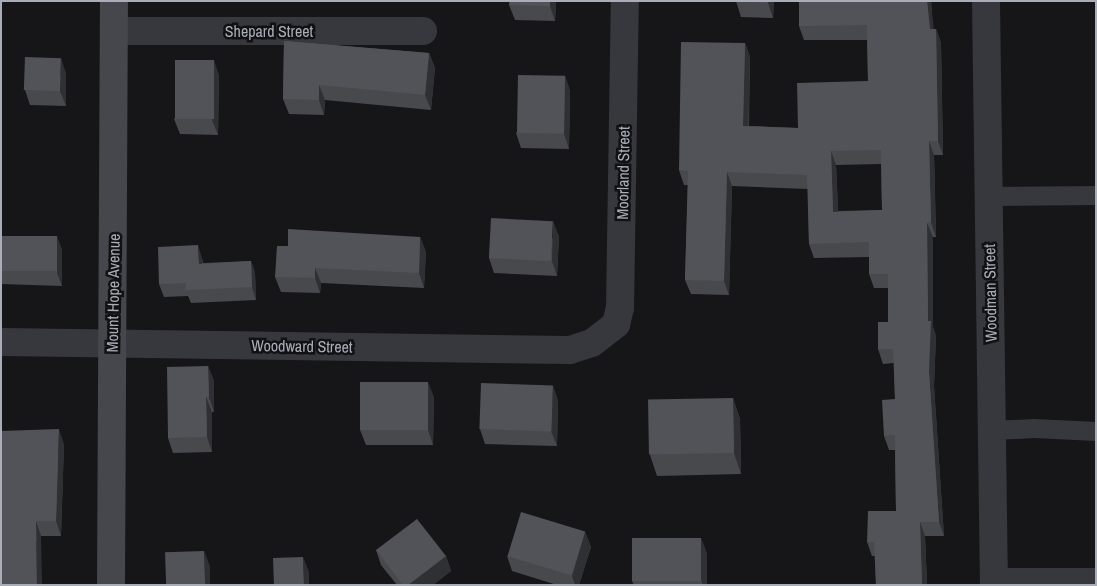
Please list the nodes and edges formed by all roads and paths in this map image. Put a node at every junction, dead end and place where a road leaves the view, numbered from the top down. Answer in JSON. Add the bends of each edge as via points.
{"nodes":[{"id":1,"x":114,"y":1,"type":"edge"},
{"id":2,"x":625,"y":1,"type":"edge"},
{"id":3,"x":986,"y":1,"type":"edge"},
{"id":4,"x":114,"y":31,"type":"junction"},
{"id":5,"x":423,"y":31,"type":"dead end"},
{"id":6,"x":1096,"y":195,"type":"edge"},
{"id":7,"x":989,"y":196,"type":"junction"},
{"id":8,"x":601,"y":337,"type":"joint"},
{"id":9,"x":1,"y":342,"type":"edge"},
{"id":10,"x":112,"y":344,"type":"junction"},
{"id":11,"x":992,"y":430,"type":"junction"},
{"id":12,"x":1096,"y":431,"type":"edge"},
{"id":13,"x":1096,"y":582,"type":"edge"},
{"id":14,"x":994,"y":583,"type":"edge"},
{"id":15,"x":111,"y":585,"type":"edge"}],
"edges":[{"from":1,"to":4,"type":"main road","name":"Mount Hope Avenue"},
{"from":2,"to":8,"type":"street","name":"Moorland Street","via":[[620,308],[616,324]]},
{"from":3,"to":7,"type":"street","name":"Woodman Street"},
{"from":4,"to":5,"type":"street","name":"Shepard Street"},
{"from":4,"to":10,"type":"main road","name":"Mount Hope Avenue"},
{"from":6,"to":7,"type":"lane"},
{"from":7,"to":11,"type":"street","name":"Woodman Street"},
{"from":8,"to":10,"type":"street","name":"Woodward Street","via":[[570,350]]},
{"from":9,"to":10,"type":"street","name":"Woodward Street"},
{"from":10,"to":15,"type":"main road","name":"Mount Hope Avenue"},
{"from":11,"to":12,"type":"lane"},
{"from":11,"to":14,"type":"street","name":"Woodman Street"},
{"from":13,"to":14,"type":"street"}]}
